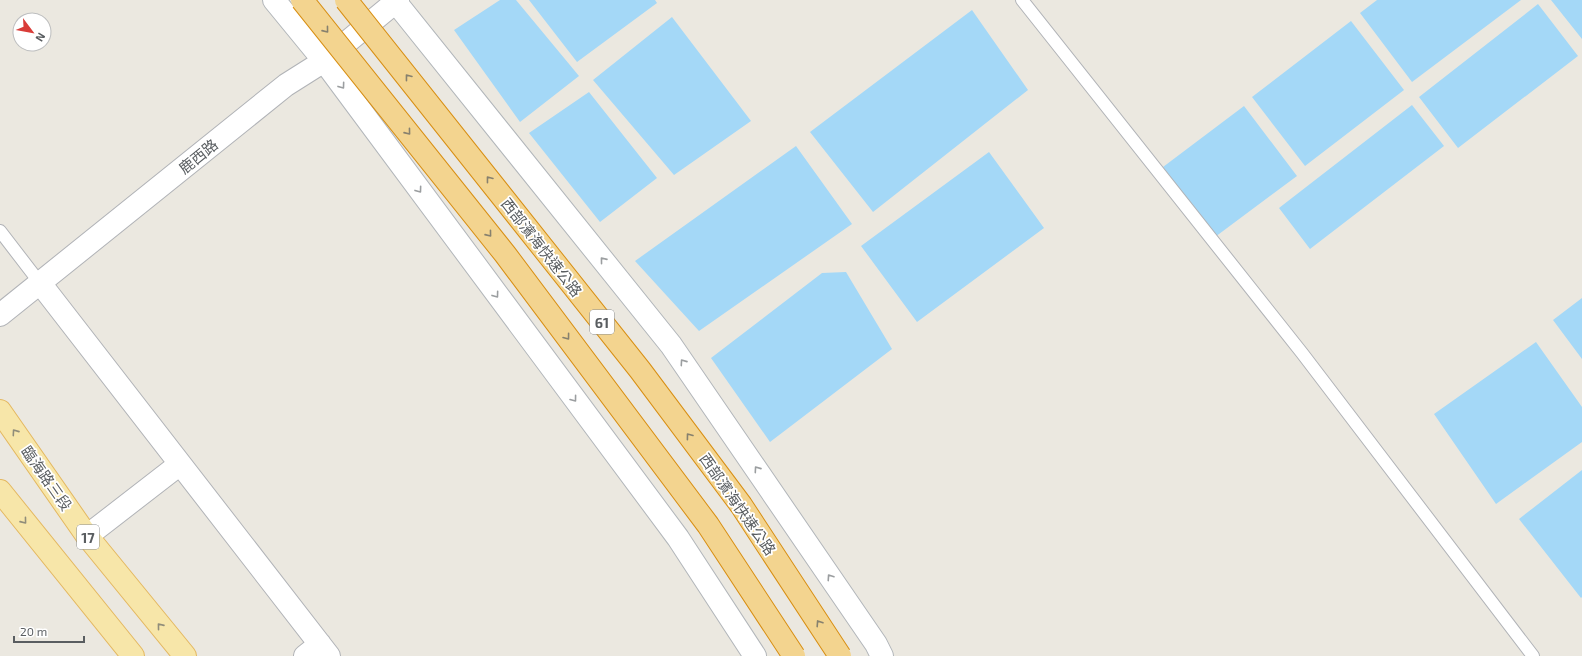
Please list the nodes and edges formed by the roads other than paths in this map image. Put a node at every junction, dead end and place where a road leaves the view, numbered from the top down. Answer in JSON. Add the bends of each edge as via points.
{"nodes":[{"id":1,"x":274,"y":0,"type":"edge"},
{"id":2,"x":302,"y":0,"type":"edge"},
{"id":3,"x":346,"y":0,"type":"edge"},
{"id":4,"x":1022,"y":0,"type":"edge"},
{"id":5,"x":396,"y":1,"type":"edge"},
{"id":6,"x":324,"y":61,"type":"junction"},
{"id":7,"x":0,"y":231,"type":"edge"},
{"id":8,"x":40,"y":283,"type":"junction"},
{"id":9,"x":0,"y":315,"type":"edge"},
{"id":10,"x":0,"y":411,"type":"edge"},
{"id":11,"x":180,"y":464,"type":"junction"},
{"id":12,"x":0,"y":490,"type":"edge"},
{"id":13,"x":87,"y":536,"type":"junction"},
{"id":14,"x":318,"y":652,"type":"edge"},
{"id":15,"x":133,"y":656,"type":"edge"},
{"id":16,"x":185,"y":656,"type":"edge"},
{"id":17,"x":755,"y":656,"type":"edge"},
{"id":18,"x":794,"y":656,"type":"edge"},
{"id":19,"x":840,"y":656,"type":"edge"},
{"id":20,"x":882,"y":656,"type":"edge"},
{"id":21,"x":1533,"y":656,"type":"edge"}],
"edges":[{"from":1,"to":6,"type":"street"},
{"from":2,"to":18,"type":"highway","number":"61","one_way":true,"bridge":true,"via":[[533,292],[708,525]]},
{"from":19,"to":3,"type":"highway","name":"西部濱海快速公路","number":"61","one_way":true,"bridge":true,"via":[[741,505],[645,376]]},
{"from":4,"to":21,"type":"lane","via":[[1302,353]]},
{"from":5,"to":6,"type":"street","name":"鹿西路"},
{"from":20,"to":5,"type":"street","one_way":true,"via":[[671,345]]},
{"from":6,"to":8,"type":"street","name":"鹿西路","via":[[286,86]]},
{"from":6,"to":17,"type":"street","one_way":true,"via":[[678,538]]},
{"from":7,"to":8,"type":"lane"},
{"from":8,"to":9,"type":"street","name":"鹿西路"},
{"from":8,"to":11,"type":"street"},
{"from":13,"to":10,"type":"main road","name":"臨海路三段","number":"17","one_way":true},
{"from":11,"to":13,"type":"street"},
{"from":11,"to":14,"type":"street"},
{"from":12,"to":15,"type":"main road","one_way":true},
{"from":16,"to":13,"type":"main road","name":"臨海路三段","number":"17","one_way":true}]}
